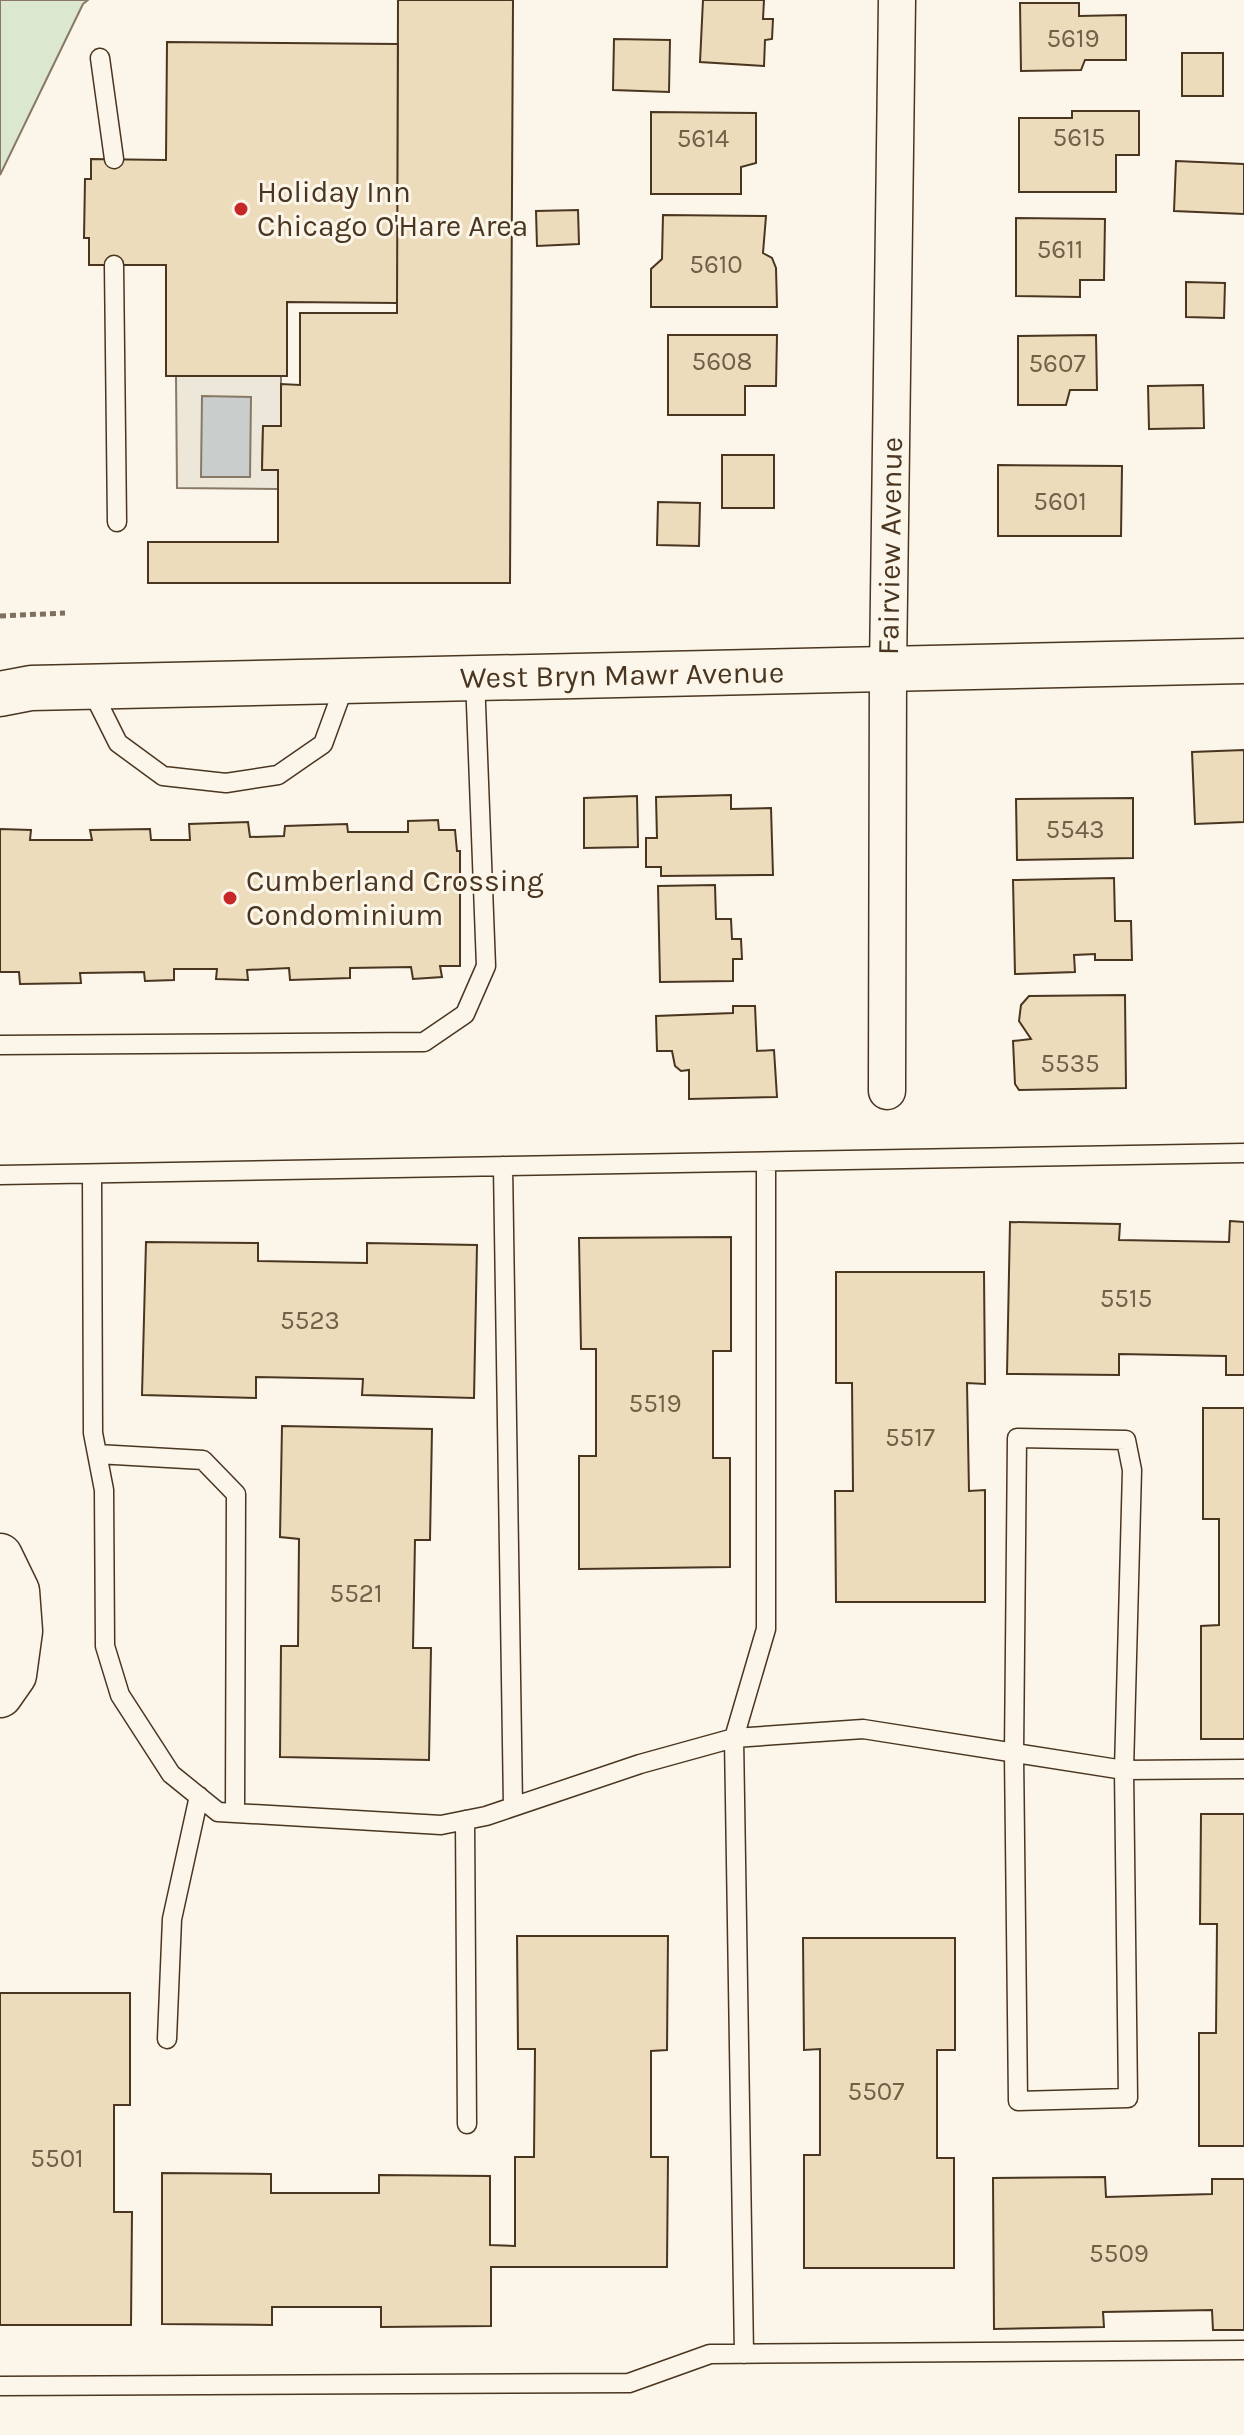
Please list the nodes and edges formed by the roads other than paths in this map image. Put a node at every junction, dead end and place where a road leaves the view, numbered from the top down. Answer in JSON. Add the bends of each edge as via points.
{"nodes":[{"id":1,"x":897,"y":0,"type":"edge"},
{"id":2,"x":100,"y":58,"type":"dead end"},
{"id":3,"x":114,"y":159,"type":"dead end"},
{"id":4,"x":114,"y":265,"type":"dead end"},
{"id":5,"x":117,"y":522,"type":"dead end"},
{"id":6,"x":1244,"y":661,"type":"edge"},
{"id":7,"x":888,"y":670,"type":"junction"},
{"id":8,"x":475,"y":678,"type":"junction"},
{"id":9,"x":346,"y":681,"type":"junction"},
{"id":10,"x":89,"y":686,"type":"junction"},
{"id":11,"x":0,"y":694,"type":"edge"},
{"id":12,"x":0,"y":1045,"type":"edge"},
{"id":13,"x":887,"y":1091,"type":"dead end"},
{"id":14,"x":1244,"y":1153,"type":"edge"},
{"id":15,"x":766,"y":1162,"type":"junction"},
{"id":16,"x":503,"y":1166,"type":"junction"},
{"id":17,"x":92,"y":1174,"type":"junction"},
{"id":18,"x":0,"y":1175,"type":"edge"},
{"id":19,"x":97,"y":1454,"type":"junction"},
{"id":20,"x":0,"y":1556,"type":"edge"},
{"id":21,"x":0,"y":1695,"type":"edge"},
{"id":22,"x":734,"y":1738,"type":"junction"},
{"id":23,"x":1014,"y":1754,"type":"junction"},
{"id":24,"x":1244,"y":1769,"type":"edge"},
{"id":25,"x":1124,"y":1770,"type":"junction"},
{"id":26,"x":199,"y":1796,"type":"junction"},
{"id":27,"x":513,"y":1806,"type":"junction"},
{"id":28,"x":235,"y":1813,"type":"junction"},
{"id":29,"x":465,"y":1820,"type":"junction"},
{"id":30,"x":167,"y":2039,"type":"dead end"},
{"id":31,"x":467,"y":2124,"type":"dead end"},
{"id":32,"x":1244,"y":2350,"type":"edge"},
{"id":33,"x":744,"y":2354,"type":"junction"},
{"id":34,"x":0,"y":2386,"type":"edge"}],
"edges":[{"from":1,"to":7,"type":"street","name":"Fairview Avenue"},
{"from":2,"to":3,"type":"lane"},
{"from":4,"to":5,"type":"lane"},
{"from":6,"to":7,"type":"street","name":"West Bryn Mawr Avenue"},
{"from":7,"to":8,"type":"street","name":"West Bryn Mawr Avenue"},
{"from":7,"to":13,"type":"street","name":"Fairview Avenue"},
{"from":8,"to":9,"type":"street","name":"West Bryn Mawr Avenue"},
{"from":8,"to":12,"type":"lane","via":[[486,966],[465,1014],[424,1042]]},
{"from":9,"to":10,"type":"street","name":"West Bryn Mawr Avenue"},
{"from":9,"to":10,"type":"lane","via":[[323,744],[278,775],[226,783],[163,776],[118,743]]},
{"from":10,"to":11,"type":"street","name":"West Bryn Mawr Avenue"},
{"from":14,"to":15,"type":"lane"},
{"from":15,"to":16,"type":"lane"},
{"from":15,"to":22,"type":"lane","via":[[766,1629]]},
{"from":16,"to":17,"type":"lane"},
{"from":16,"to":27,"type":"lane"},
{"from":17,"to":18,"type":"lane"},
{"from":17,"to":19,"type":"lane"},
{"from":19,"to":26,"type":"lane","via":[[104,1490],[108,1659],[120,1695],[171,1774]]},
{"from":19,"to":28,"type":"lane","via":[[203,1460],[236,1494]]},
{"from":20,"to":21,"type":"street","via":[[17,1591],[20,1631],[14,1675]]},
{"from":22,"to":23,"type":"lane","via":[[863,1729]]},
{"from":22,"to":27,"type":"lane"},
{"from":22,"to":33,"type":"lane"},
{"from":23,"to":25,"type":"lane"},
{"from":23,"to":25,"type":"lane","via":[[1017,1438],[1126,1440],[1132,1470]]},
{"from":23,"to":25,"type":"lane","via":[[1018,2101],[1128,2098]]},
{"from":24,"to":25,"type":"lane"},
{"from":26,"to":28,"type":"lane","via":[[218,1812]]},
{"from":26,"to":30,"type":"lane","via":[[172,1919]]},
{"from":27,"to":29,"type":"lane"},
{"from":28,"to":29,"type":"lane","via":[[441,1825]]},
{"from":29,"to":31,"type":"lane"},
{"from":32,"to":33,"type":"lane"},
{"from":33,"to":34,"type":"lane","via":[[710,2354],[629,2383]]}]}
